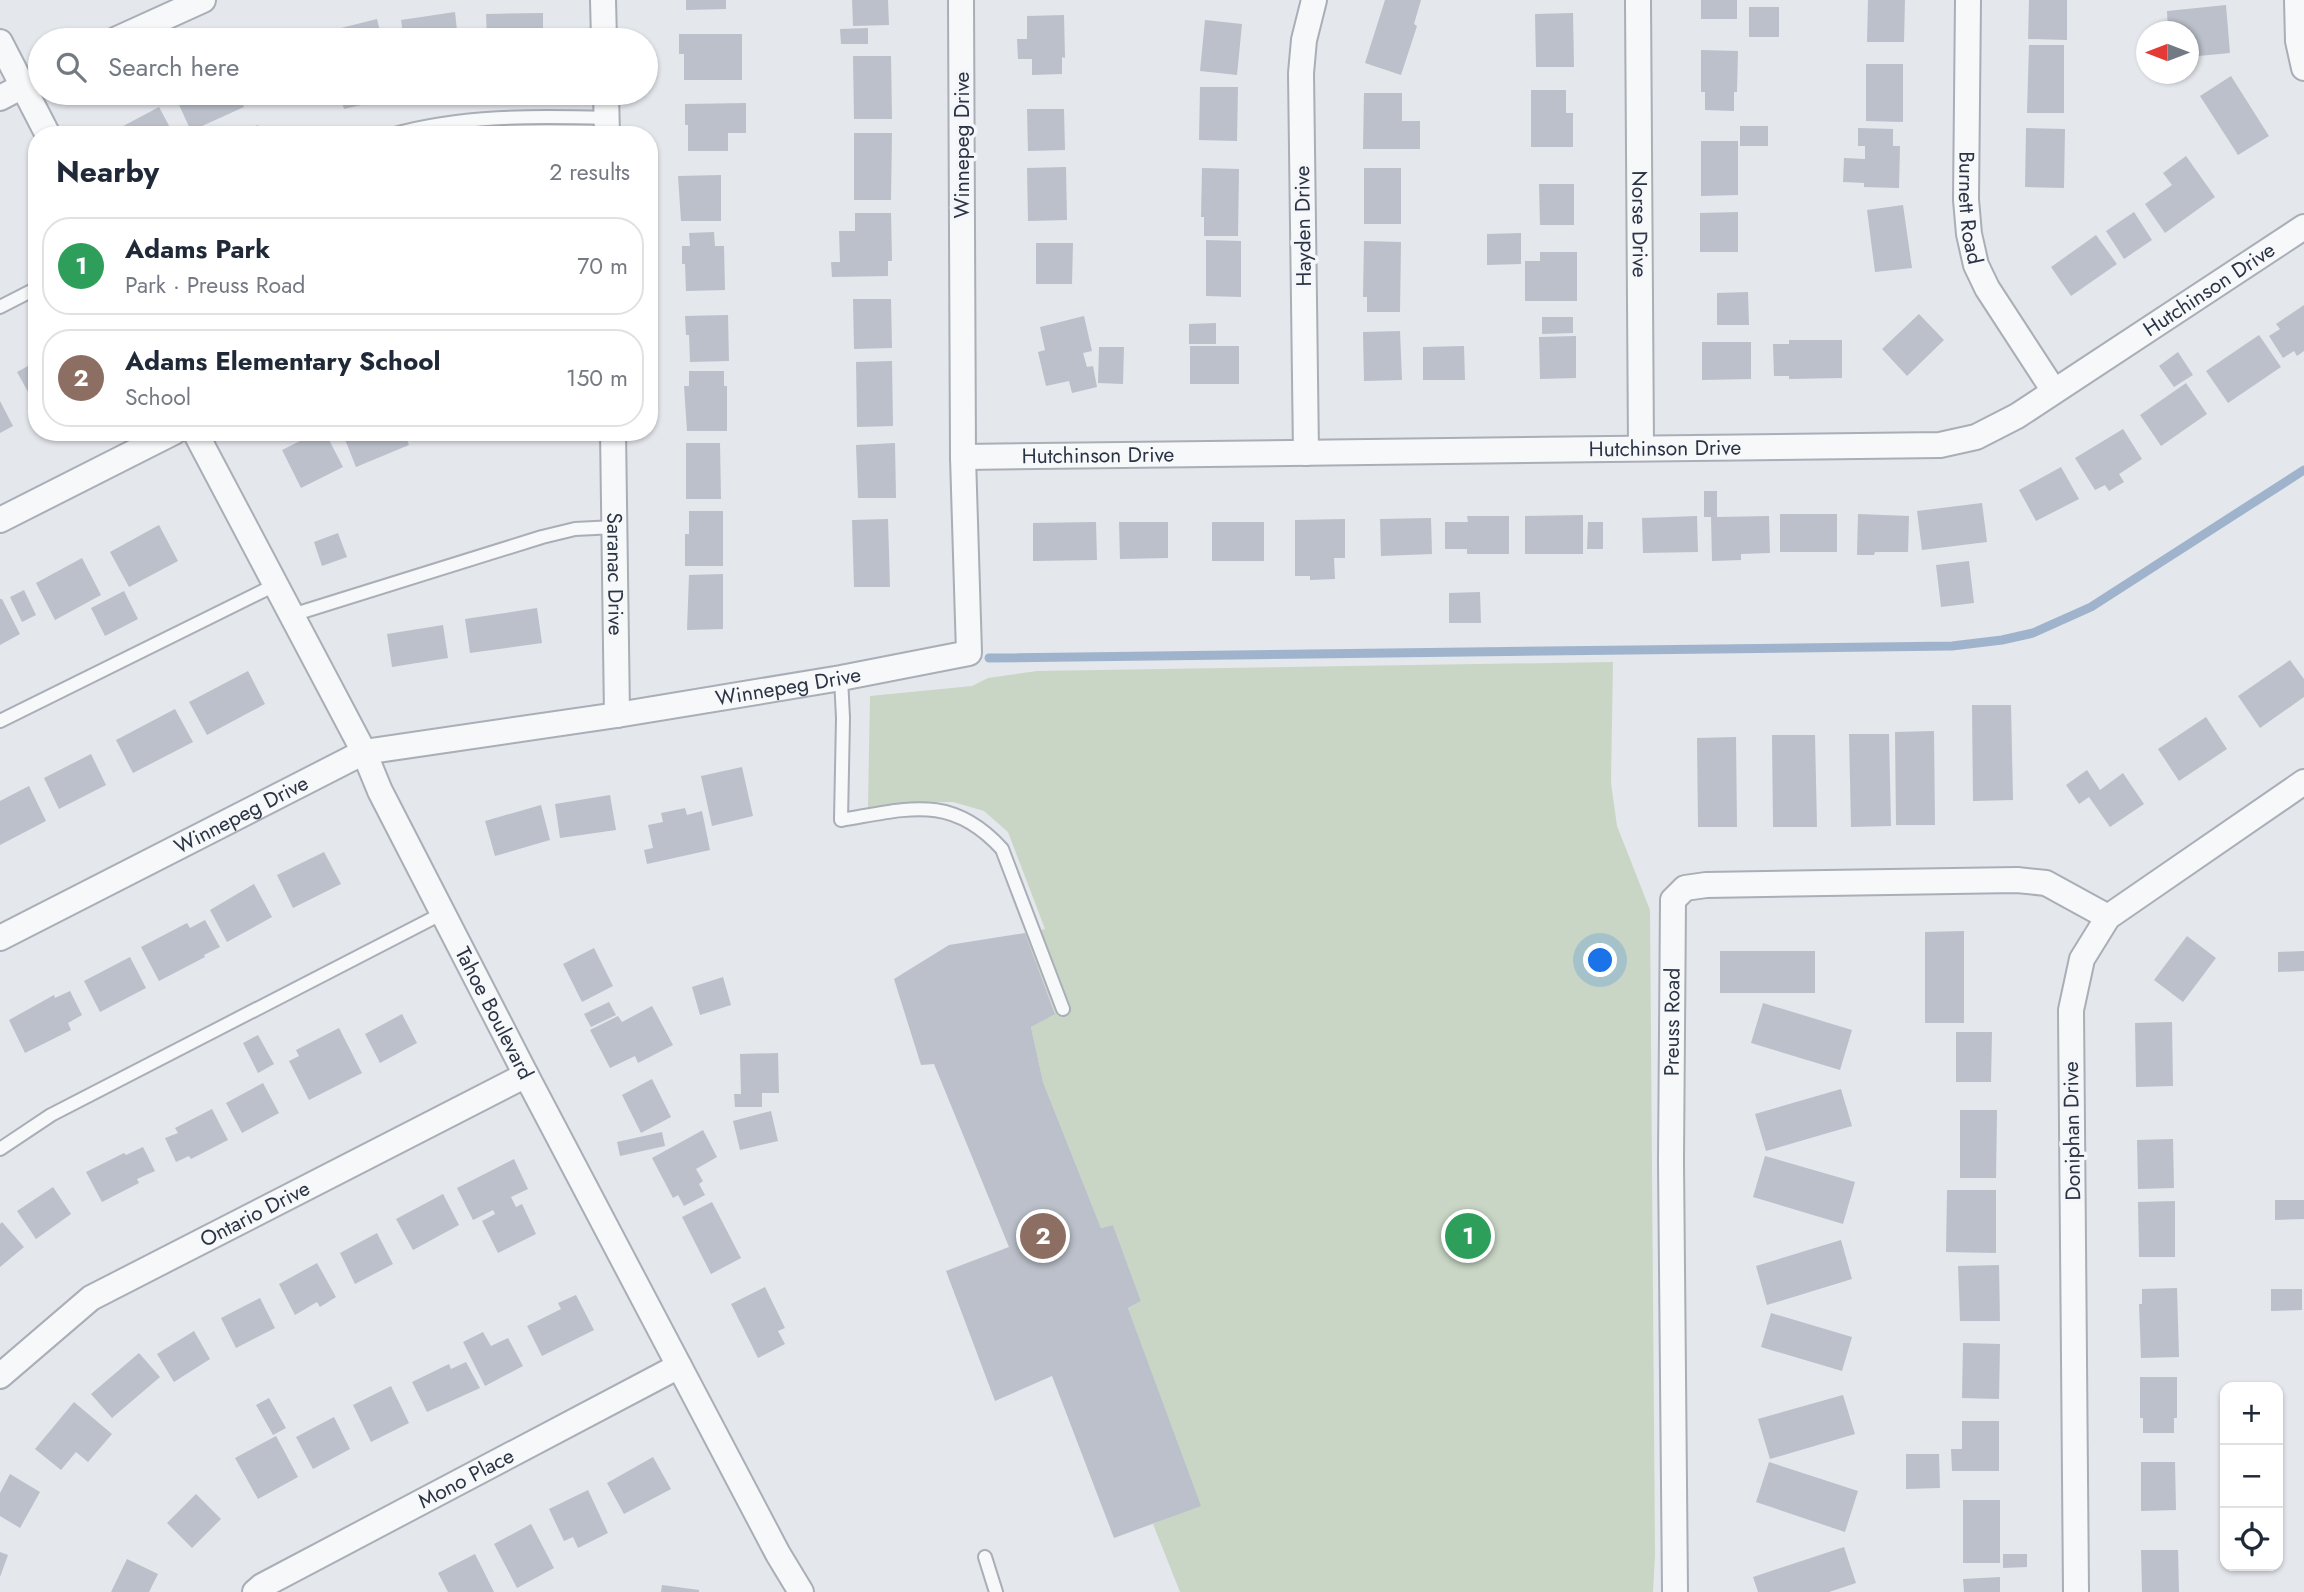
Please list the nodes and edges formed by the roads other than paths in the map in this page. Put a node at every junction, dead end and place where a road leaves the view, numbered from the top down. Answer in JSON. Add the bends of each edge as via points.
{"nodes":[{"id":1,"x":203,"y":0,"type":"edge"},
{"id":2,"x":603,"y":0,"type":"edge"},
{"id":3,"x":961,"y":0,"type":"edge"},
{"id":4,"x":1314,"y":0,"type":"edge"},
{"id":5,"x":1638,"y":0,"type":"edge"},
{"id":6,"x":1968,"y":0,"type":"edge"},
{"id":7,"x":2297,"y":0,"type":"edge"},
{"id":8,"x":141,"y":28,"type":"edge"},
{"id":9,"x":604,"y":28,"type":"edge"},
{"id":10,"x":0,"y":42,"type":"edge"},
{"id":11,"x":2304,"y":68,"type":"edge"},
{"id":12,"x":28,"y":76,"type":"edge"},
{"id":13,"x":28,"y":83,"type":"edge"},
{"id":14,"x":0,"y":98,"type":"edge"},
{"id":15,"x":39,"y":105,"type":"edge"},
{"id":16,"x":606,"y":105,"type":"edge"},
{"id":17,"x":45,"y":126,"type":"edge"},
{"id":18,"x":423,"y":126,"type":"edge"},
{"id":19,"x":607,"y":126,"type":"edge"},
{"id":20,"x":2304,"y":227,"type":"edge"},
{"id":21,"x":28,"y":293,"type":"edge"},
{"id":22,"x":0,"y":307,"type":"edge"},
{"id":23,"x":2054,"y":391,"type":"junction"},
{"id":24,"x":156,"y":441,"type":"edge"},
{"id":25,"x":200,"y":441,"type":"edge"},
{"id":26,"x":613,"y":441,"type":"edge"},
{"id":27,"x":1641,"y":448,"type":"junction"},
{"id":28,"x":1306,"y":453,"type":"junction"},
{"id":29,"x":963,"y":457,"type":"junction"},
{"id":30,"x":0,"y":520,"type":"edge"},
{"id":31,"x":615,"y":527,"type":"junction"},
{"id":32,"x":275,"y":585,"type":"junction"},
{"id":33,"x":292,"y":615,"type":"junction"},
{"id":34,"x":841,"y":678,"type":"junction"},
{"id":35,"x":617,"y":715,"type":"junction"},
{"id":36,"x":0,"y":721,"type":"edge"},
{"id":37,"x":364,"y":752,"type":"junction"},
{"id":38,"x":2304,"y":782,"type":"edge"},
{"id":39,"x":443,"y":913,"type":"junction"},
{"id":40,"x":2108,"y":917,"type":"junction"},
{"id":41,"x":0,"y":939,"type":"edge"},
{"id":42,"x":1063,"y":1009,"type":"dead end"},
{"id":43,"x":526,"y":1075,"type":"junction"},
{"id":44,"x":0,"y":1149,"type":"edge"},
{"id":45,"x":679,"y":1366,"type":"junction"},
{"id":46,"x":0,"y":1376,"type":"edge"},
{"id":47,"x":985,"y":1557,"type":"dead end"},
{"id":48,"x":255,"y":1592,"type":"edge"},
{"id":49,"x":801,"y":1592,"type":"edge"},
{"id":50,"x":996,"y":1592,"type":"edge"},
{"id":51,"x":1675,"y":1592,"type":"edge"},
{"id":52,"x":2076,"y":1592,"type":"edge"}],
"edges":[{"from":1,"to":8,"type":"street"},
{"from":2,"to":9,"type":"street"},
{"from":3,"to":29,"type":"street","name":"Winnepeg Drive"},
{"from":4,"to":28,"type":"street","name":"Hayden Drive","via":[[1301,73]]},
{"from":5,"to":27,"type":"street","name":"Norse Drive"},
{"from":6,"to":23,"type":"street","name":"Burnett Road","via":[[1969,234],[1987,288]]},
{"from":7,"to":11,"type":"street"},
{"from":10,"to":12,"type":"street"},
{"from":13,"to":14,"type":"street"},
{"from":15,"to":17,"type":"street"},
{"from":16,"to":19,"type":"street"},
{"from":18,"to":19,"type":"lane","via":[[533,116]]},
{"from":20,"to":23,"type":"street","name":"Hutchinson Drive"},
{"from":21,"to":22,"type":"lane"},
{"from":23,"to":27,"type":"street","name":"Hutchinson Drive","via":[[1976,436],[1940,445]]},
{"from":24,"to":30,"type":"street"},
{"from":25,"to":32,"type":"street","name":"Tahoe Boulevard"},
{"from":26,"to":31,"type":"street","name":"Saranac Drive"},
{"from":27,"to":28,"type":"street","name":"Hutchinson Drive"},
{"from":28,"to":29,"type":"street","name":"Hutchinson Drive"},
{"from":29,"to":34,"type":"street","name":"Winnepeg Drive","via":[[969,653]]},
{"from":31,"to":33,"type":"lane","via":[[542,537]]},
{"from":31,"to":35,"type":"street","name":"Saranac Drive"},
{"from":32,"to":33,"type":"street","name":"Tahoe Boulevard"},
{"from":32,"to":36,"type":"lane"},
{"from":33,"to":37,"type":"street","name":"Tahoe Boulevard"},
{"from":34,"to":35,"type":"street","name":"Winnepeg Drive"},
{"from":34,"to":42,"type":"lane","via":[[841,820],[940,809],[965,817],[986,831],[1002,849]]},
{"from":35,"to":37,"type":"street","name":"Winnepeg Drive"},
{"from":37,"to":39,"type":"street","name":"Tahoe Boulevard"},
{"from":37,"to":41,"type":"street","name":"Winnepeg Drive"},
{"from":38,"to":40,"type":"street","name":"Doniphan Drive"},
{"from":39,"to":43,"type":"street","name":"Tahoe Boulevard"},
{"from":39,"to":44,"type":"lane","via":[[51,1115]]},
{"from":40,"to":51,"type":"street","name":"Preuss Road","via":[[2046,883],[2017,880],[1706,885],[1685,888],[1673,900]]},
{"from":40,"to":52,"type":"street","name":"Doniphan Drive","via":[[2082,959],[2071,1010]]},
{"from":43,"to":45,"type":"street","name":"Tahoe Boulevard"},
{"from":43,"to":46,"type":"street","name":"Ontario Drive","via":[[91,1298]]},
{"from":45,"to":48,"type":"street","name":"Mono Place"},
{"from":45,"to":49,"type":"street","name":"Tahoe Boulevard"},
{"from":47,"to":50,"type":"lane"}]}
